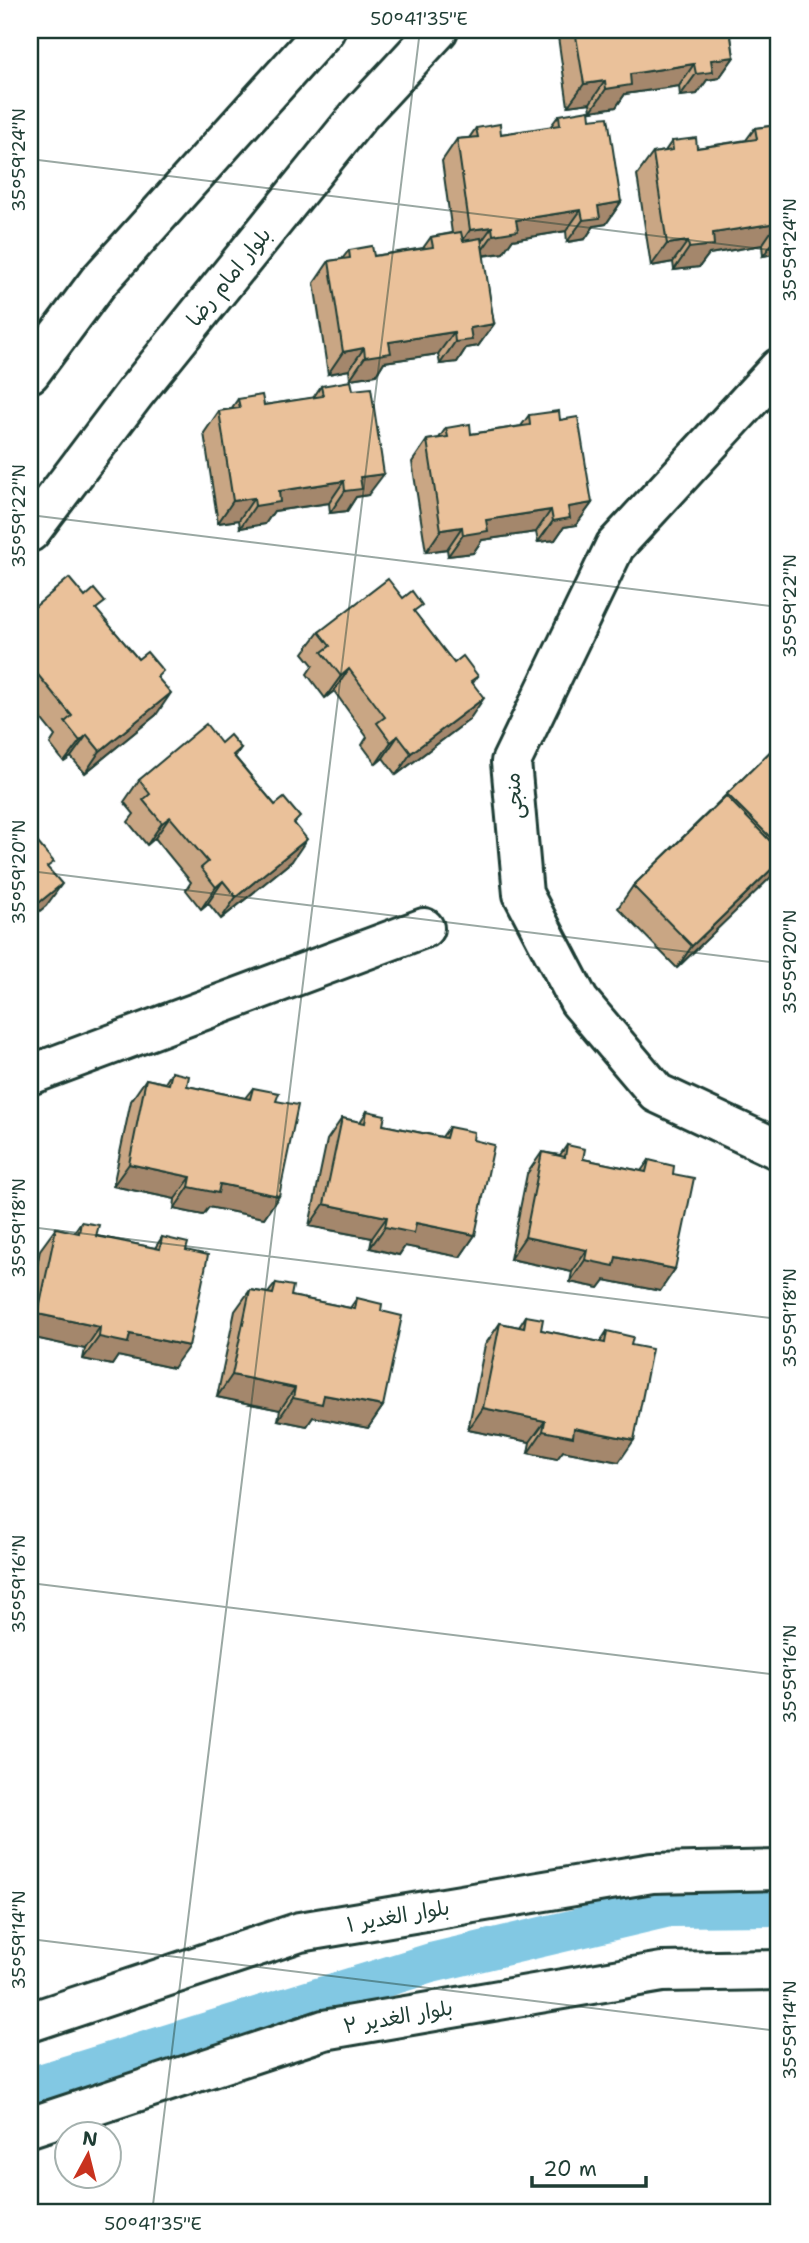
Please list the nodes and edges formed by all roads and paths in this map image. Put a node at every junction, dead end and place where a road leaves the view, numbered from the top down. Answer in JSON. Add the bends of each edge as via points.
{"nodes":[{"id":1,"x":325,"y":30,"type":"edge"},
{"id":2,"x":438,"y":30,"type":"edge"},
{"id":3,"x":779,"y":368,"type":"edge"},
{"id":4,"x":30,"y":373,"type":"edge"},
{"id":5,"x":30,"y":532,"type":"edge"},
{"id":6,"x":424,"y":928,"type":"dead end"},
{"id":7,"x":30,"y":1075,"type":"edge"},
{"id":8,"x":779,"y":1150,"type":"edge"},
{"id":9,"x":779,"y":1870,"type":"edge"},
{"id":10,"x":779,"y":1970,"type":"edge"},
{"id":11,"x":30,"y":2022,"type":"edge"},
{"id":12,"x":30,"y":2127,"type":"edge"}],
"edges":[{"from":1,"to":4,"type":"street","via":[[99,282]]},
{"from":2,"to":5,"type":"street","name":"بلوار امام رضا","via":[[360,114],[135,393]]},
{"from":3,"to":8,"type":"street","name":"منجی","via":[[615,546],[511,762],[523,894],[579,1001],[657,1093]]},
{"from":6,"to":7,"type":"street"},
{"from":9,"to":11,"type":"street","name":"بلوار الغدیر ۱","via":[[652,1872],[300,1932]]},
{"from":10,"to":12,"type":"street","name":"بلوار الغدیر ۲","via":[[662,1972],[324,2030]]}]}
